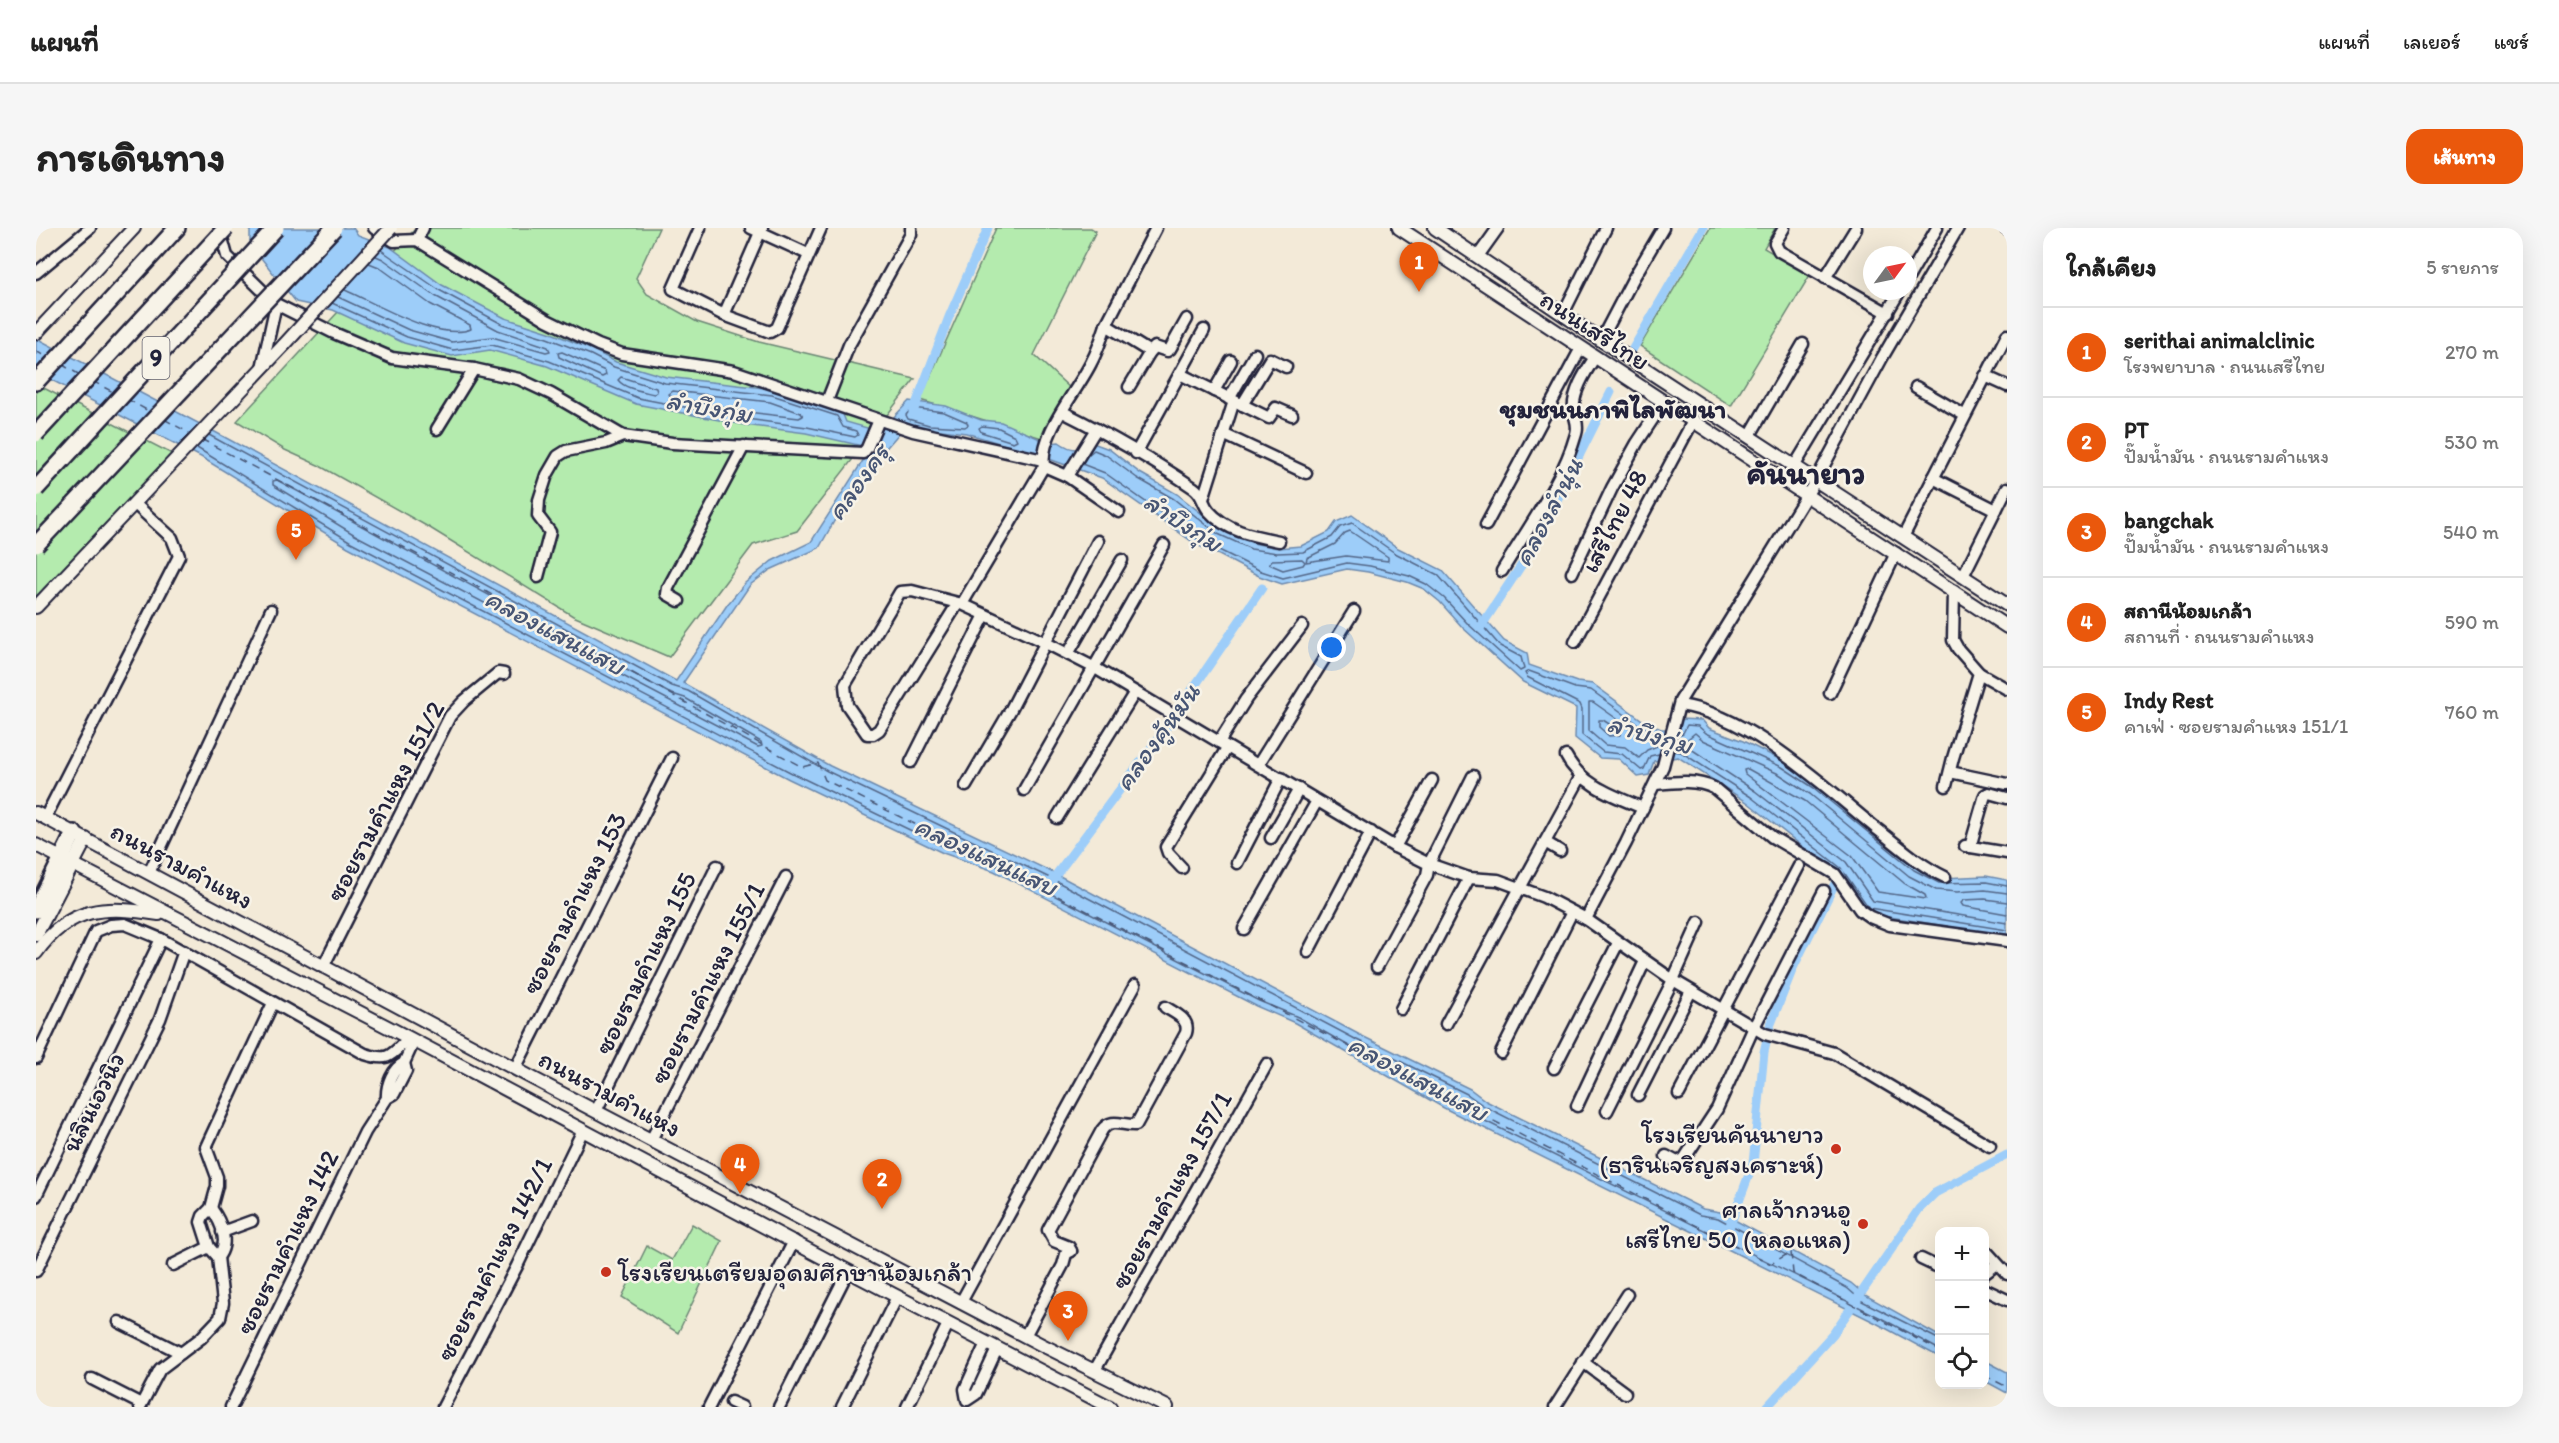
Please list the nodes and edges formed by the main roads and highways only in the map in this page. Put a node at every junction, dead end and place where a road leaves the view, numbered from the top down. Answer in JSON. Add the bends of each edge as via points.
{"nodes":[{"id":1,"x":134,"y":228,"type":"edge"},
{"id":2,"x":177,"y":228,"type":"edge"},
{"id":3,"x":226,"y":228,"type":"edge"},
{"id":4,"x":276,"y":228,"type":"edge"},
{"id":5,"x":334,"y":228,"type":"edge"},
{"id":6,"x":391,"y":228,"type":"edge"},
{"id":7,"x":1399,"y":228,"type":"edge"},
{"id":8,"x":1436,"y":228,"type":"edge"},
{"id":9,"x":36,"y":333,"type":"edge"},
{"id":10,"x":36,"y":382,"type":"edge"},
{"id":11,"x":36,"y":434,"type":"edge"},
{"id":12,"x":36,"y":489,"type":"edge"},
{"id":13,"x":36,"y":546,"type":"edge"},
{"id":14,"x":2007,"y":605,"type":"edge"},
{"id":15,"x":36,"y":607,"type":"edge"},
{"id":16,"x":2007,"y":627,"type":"edge"},
{"id":17,"x":41,"y":816,"type":"edge"},
{"id":18,"x":80,"y":836,"type":"junction"},
{"id":19,"x":36,"y":845,"type":"edge"},
{"id":20,"x":68,"y":860,"type":"junction"},
{"id":21,"x":36,"y":910,"type":"edge"},
{"id":22,"x":170,"y":915,"type":"junction"},
{"id":23,"x":36,"y":935,"type":"edge"},
{"id":24,"x":36,"y":953,"type":"edge"},
{"id":25,"x":1110,"y":1407,"type":"edge"},
{"id":26,"x":1167,"y":1407,"type":"edge"}],
"edges":[{"from":1,"to":9,"type":"main road"},
{"from":2,"to":10,"type":"highway"},
{"from":3,"to":11,"type":"highway","number":"9","bridge":true},
{"from":4,"to":12,"type":"highway","number":"9","bridge":true},
{"from":5,"to":13,"type":"highway","bridge":true},
{"from":6,"to":15,"type":"main road","bridge":true,"via":[[236,398]]},
{"from":7,"to":16,"type":"main road","name":"ถนนเสรีไทย"},
{"from":8,"to":14,"type":"main road","name":"ถนนเสรีไทย"},
{"from":17,"to":18,"type":"main road","name":"ถนนรามคำแหง"},
{"from":18,"to":20,"type":"highway"},
{"from":18,"to":26,"type":"main road","name":"ถนนรามคำแหง","via":[[515,1069]]},
{"from":19,"to":20,"type":"main road","name":"ถนนรามคำแหง"},
{"from":20,"to":21,"type":"highway"},
{"from":20,"to":22,"type":"main road","name":"ถนนรามคำแหง"},
{"from":20,"to":23,"type":"main road"},
{"from":22,"to":24,"type":"main road","via":[[115,909],[87,913],[60,925]]},
{"from":22,"to":25,"type":"main road","name":"ถนนรามคำแหง"}]}
